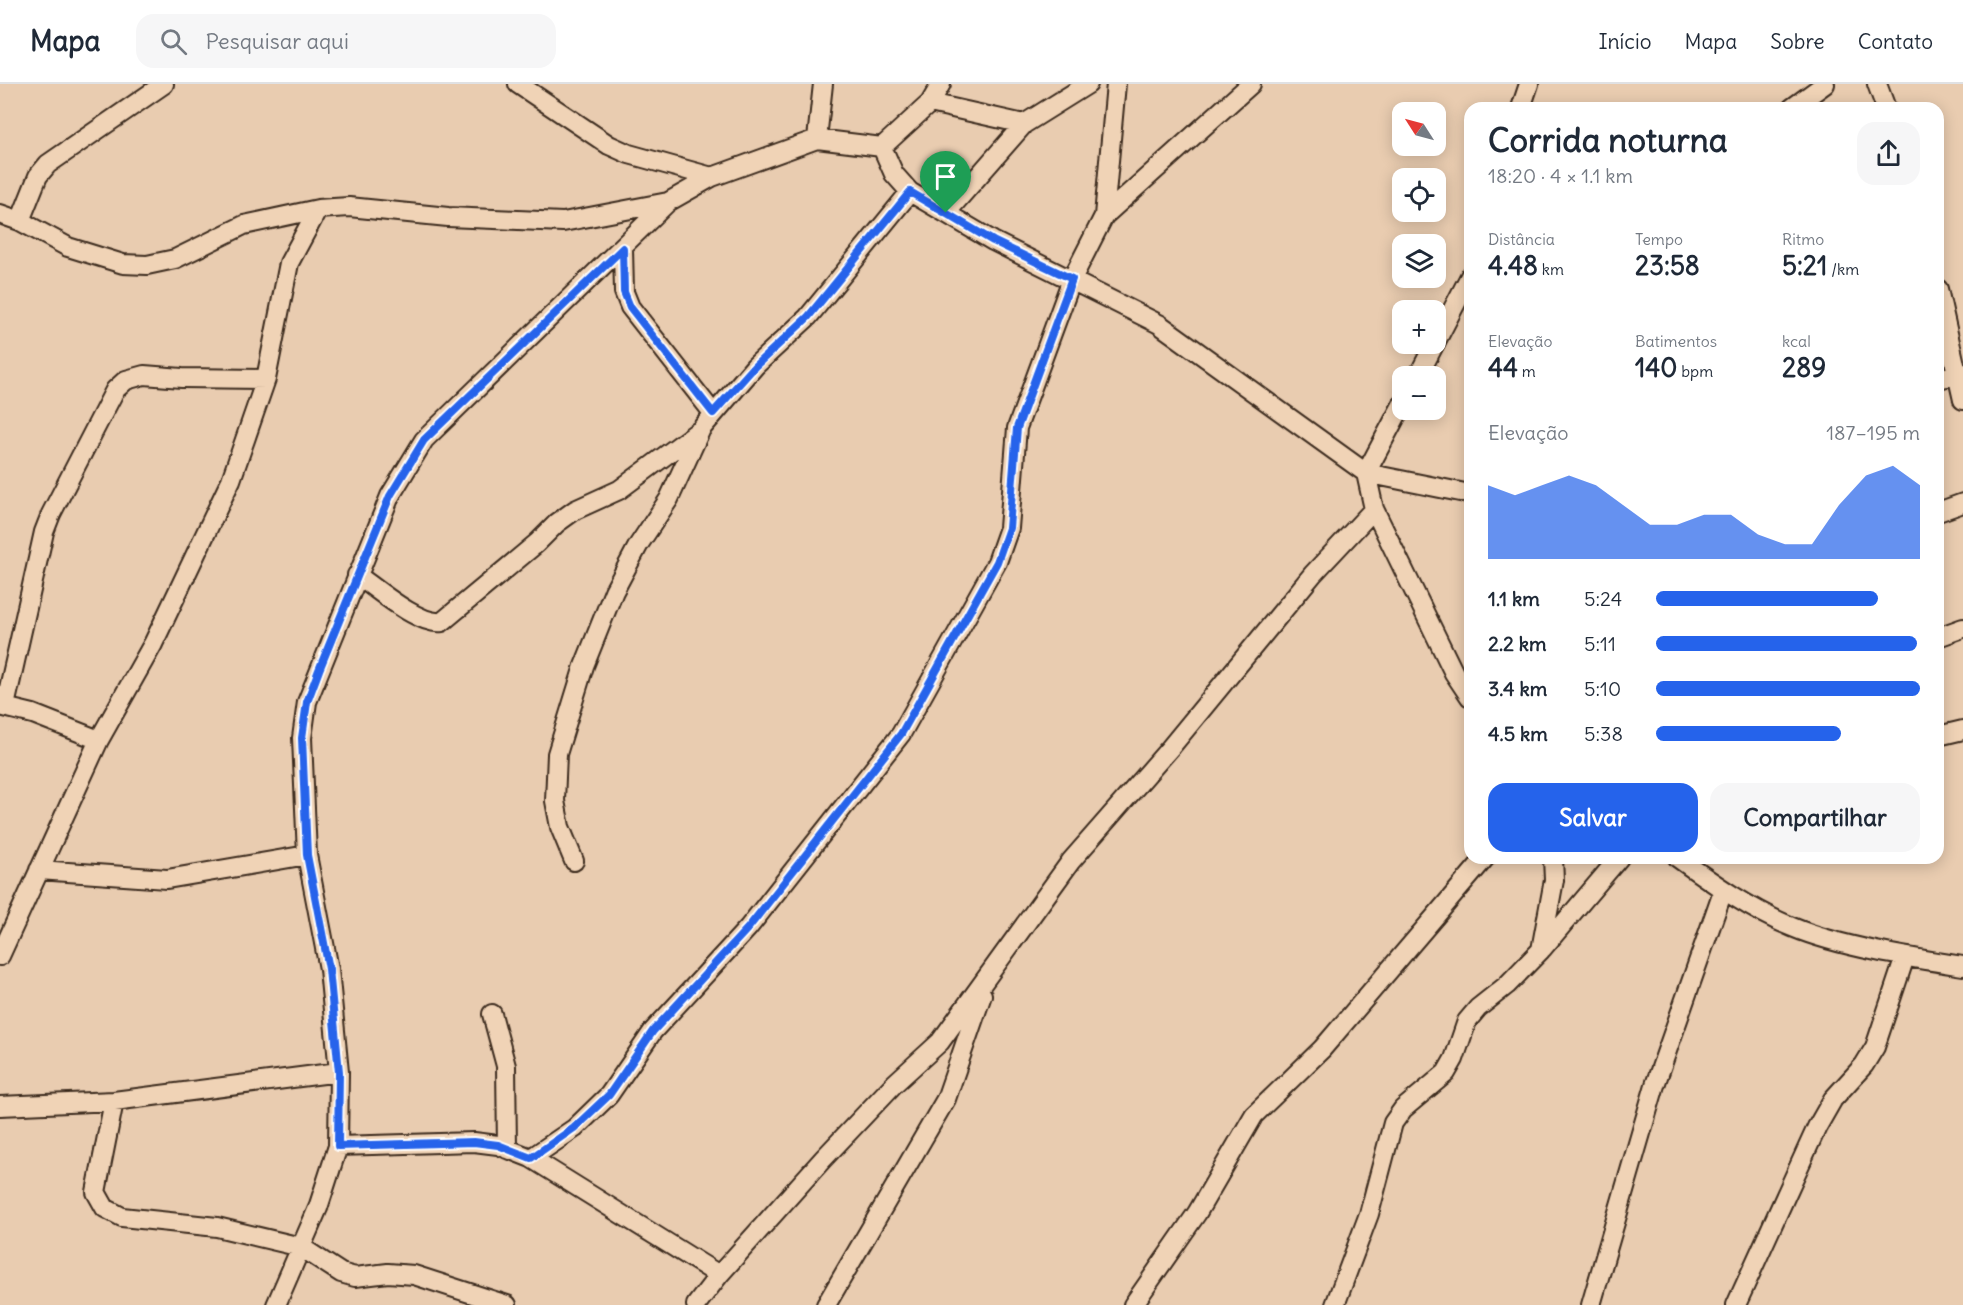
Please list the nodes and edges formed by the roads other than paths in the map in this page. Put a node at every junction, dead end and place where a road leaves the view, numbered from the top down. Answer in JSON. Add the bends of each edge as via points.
{"nodes":[{"id":1,"x":164,"y":84,"type":"edge"},
{"id":2,"x":518,"y":84,"type":"edge"},
{"id":3,"x":823,"y":84,"type":"edge"},
{"id":4,"x":941,"y":84,"type":"edge"},
{"id":5,"x":1088,"y":84,"type":"edge"},
{"id":6,"x":1116,"y":84,"type":"edge"},
{"id":7,"x":1251,"y":84,"type":"edge"},
{"id":8,"x":1529,"y":84,"type":"edge"},
{"id":9,"x":1825,"y":84,"type":"edge"},
{"id":10,"x":1877,"y":84,"type":"edge"},
{"id":11,"x":930,"y":102,"type":"junction"},
{"id":12,"x":1523,"y":102,"type":"edge"},
{"id":13,"x":1800,"y":102,"type":"edge"},
{"id":14,"x":1884,"y":102,"type":"edge"},
{"id":15,"x":1024,"y":124,"type":"junction"},
{"id":16,"x":817,"y":139,"type":"junction"},
{"id":17,"x":882,"y":147,"type":"junction"},
{"id":18,"x":712,"y":177,"type":"junction"},
{"id":19,"x":910,"y":192,"type":"junction"},
{"id":20,"x":668,"y":202,"type":"junction"},
{"id":21,"x":318,"y":209,"type":"junction"},
{"id":22,"x":946,"y":213,"type":"junction"},
{"id":23,"x":0,"y":214,"type":"edge"},
{"id":24,"x":1104,"y":216,"type":"junction"},
{"id":25,"x":20,"y":221,"type":"junction"},
{"id":26,"x":623,"y":248,"type":"junction"},
{"id":27,"x":1072,"y":279,"type":"junction"},
{"id":28,"x":1464,"y":288,"type":"edge"},
{"id":29,"x":1944,"y":313,"type":"edge"},
{"id":30,"x":1423,"y":366,"type":"edge"},
{"id":31,"x":1960,"y":374,"type":"edge"},
{"id":32,"x":1944,"y":378,"type":"edge"},
{"id":33,"x":266,"y":379,"type":"junction"},
{"id":34,"x":1963,"y":399,"type":"edge"},
{"id":35,"x":713,"y":413,"type":"junction"},
{"id":36,"x":1394,"y":420,"type":"edge"},
{"id":37,"x":701,"y":429,"type":"junction"},
{"id":38,"x":1365,"y":473,"type":"junction"},
{"id":39,"x":1464,"y":493,"type":"edge"},
{"id":40,"x":1963,"y":503,"type":"edge"},
{"id":41,"x":1374,"y":509,"type":"junction"},
{"id":42,"x":1944,"y":510,"type":"edge"},
{"id":43,"x":357,"y":575,"type":"junction"},
{"id":44,"x":1963,"y":628,"type":"edge"},
{"id":45,"x":1944,"y":635,"type":"edge"},
{"id":46,"x":1464,"y":688,"type":"edge"},
{"id":47,"x":3,"y":706,"type":"edge"},
{"id":48,"x":1963,"y":730,"type":"edge"},
{"id":49,"x":1944,"y":735,"type":"edge"},
{"id":50,"x":99,"y":740,"type":"junction"},
{"id":51,"x":307,"y":855,"type":"junction"},
{"id":52,"x":574,"y":861,"type":"dead end"},
{"id":53,"x":1480,"y":864,"type":"edge"},
{"id":54,"x":1553,"y":864,"type":"edge"},
{"id":55,"x":1614,"y":864,"type":"edge"},
{"id":56,"x":1686,"y":864,"type":"edge"},
{"id":57,"x":39,"y":870,"type":"junction"},
{"id":58,"x":1723,"y":891,"type":"junction"},
{"id":59,"x":1541,"y":950,"type":"junction"},
{"id":60,"x":0,"y":956,"type":"edge"},
{"id":61,"x":1905,"y":957,"type":"junction"},
{"id":62,"x":1963,"y":966,"type":"edge"},
{"id":63,"x":988,"y":979,"type":"junction"},
{"id":64,"x":492,"y":1014,"type":"dead end"},
{"id":65,"x":339,"y":1072,"type":"junction"},
{"id":66,"x":114,"y":1101,"type":"junction"},
{"id":67,"x":0,"y":1106,"type":"edge"},
{"id":68,"x":338,"y":1146,"type":"junction"},
{"id":69,"x":507,"y":1149,"type":"junction"},
{"id":70,"x":531,"y":1158,"type":"junction"},
{"id":71,"x":301,"y":1246,"type":"junction"},
{"id":72,"x":719,"y":1275,"type":"junction"},
{"id":73,"x":1140,"y":1302,"type":"edge"},
{"id":74,"x":276,"y":1305,"type":"edge"},
{"id":75,"x":507,"y":1305,"type":"edge"},
{"id":76,"x":696,"y":1305,"type":"edge"},
{"id":77,"x":826,"y":1305,"type":"edge"},
{"id":78,"x":1335,"y":1305,"type":"edge"},
{"id":79,"x":1591,"y":1305,"type":"edge"},
{"id":80,"x":1736,"y":1305,"type":"edge"}],
"edges":[{"from":1,"to":25,"type":"street","via":[[48,164],[38,176]]},
{"from":2,"to":18,"type":"street","via":[[609,146]]},
{"from":3,"to":16,"type":"street"},
{"from":4,"to":11,"type":"street"},
{"from":5,"to":15,"type":"street"},
{"from":6,"to":24,"type":"street"},
{"from":7,"to":24,"type":"street"},
{"from":8,"to":12,"type":"street"},
{"from":9,"to":13,"type":"street"},
{"from":10,"to":14,"type":"street"},
{"from":11,"to":15,"type":"street"},
{"from":11,"to":17,"type":"street"},
{"from":15,"to":22,"type":"street"},
{"from":16,"to":17,"type":"street"},
{"from":16,"to":18,"type":"street"},
{"from":17,"to":19,"type":"street","via":[[894,174]]},
{"from":18,"to":20,"type":"street"},
{"from":19,"to":22,"type":"street"},
{"from":19,"to":35,"type":"street","via":[[808,317],[755,366]]},
{"from":20,"to":21,"type":"street","via":[[563,222],[448,217],[349,207]]},
{"from":20,"to":26,"type":"street"},
{"from":21,"to":25,"type":"street","via":[[244,225],[175,259],[147,265],[123,264],[68,248]]},
{"from":21,"to":33,"type":"street","via":[[289,263]]},
{"from":22,"to":27,"type":"street"},
{"from":23,"to":25,"type":"street"},
{"from":24,"to":27,"type":"street"},
{"from":26,"to":35,"type":"street","via":[[624,292],[630,307]]},
{"from":26,"to":43,"type":"street","via":[[424,440],[390,496]]},
{"from":27,"to":38,"type":"street","via":[[1176,335]]},
{"from":27,"to":70,"type":"street","via":[[1017,428],[1009,528],[997,562],[901,734],[748,928],[653,1031],[609,1095],[574,1128]]},
{"from":28,"to":30,"type":"street"},
{"from":29,"to":31,"type":"street"},
{"from":31,"to":32,"type":"street"},
{"from":31,"to":34,"type":"street"},
{"from":33,"to":47,"type":"street","via":[[144,375],[126,380],[115,390],[44,532]]},
{"from":33,"to":50,"type":"street","via":[[231,480],[153,644]]},
{"from":35,"to":37,"type":"street"},
{"from":36,"to":38,"type":"street"},
{"from":37,"to":43,"type":"street","via":[[619,490],[575,510],[557,523],[442,622],[421,618]]},
{"from":37,"to":52,"type":"street","via":[[669,499],[614,591],[565,724],[557,754],[555,801],[560,827]]},
{"from":38,"to":39,"type":"street"},
{"from":38,"to":41,"type":"street"},
{"from":40,"to":42,"type":"street"},
{"from":41,"to":46,"type":"street"},
{"from":41,"to":63,"type":"street","via":[[1313,574],[1071,861]]},
{"from":43,"to":51,"type":"street","via":[[307,702],[302,738]]},
{"from":44,"to":45,"type":"street"},
{"from":47,"to":50,"type":"street"},
{"from":48,"to":49,"type":"street"},
{"from":50,"to":57,"type":"street"},
{"from":51,"to":57,"type":"street","via":[[166,879]]},
{"from":51,"to":65,"type":"street","via":[[329,969]]},
{"from":53,"to":73,"type":"street","via":[[1323,1049],[1254,1115]]},
{"from":54,"to":59,"type":"street"},
{"from":55,"to":59,"type":"street"},
{"from":56,"to":58,"type":"street"},
{"from":57,"to":60,"type":"street"},
{"from":58,"to":61,"type":"street","via":[[1800,930]]},
{"from":58,"to":79,"type":"street","via":[[1655,1085]]},
{"from":59,"to":78,"type":"street","via":[[1478,1008],[1467,1021],[1446,1072],[1403,1109],[1393,1123],[1369,1214]]},
{"from":61,"to":62,"type":"street"},
{"from":61,"to":80,"type":"street","via":[[1875,1047],[1816,1127]]},
{"from":63,"to":72,"type":"street","via":[[940,1042],[894,1083]]},
{"from":63,"to":77,"type":"street","via":[[946,1099]]},
{"from":64,"to":69,"type":"street","via":[[506,1066]]},
{"from":65,"to":66,"type":"street"},
{"from":65,"to":68,"type":"street"},
{"from":66,"to":67,"type":"street"},
{"from":66,"to":71,"type":"street","via":[[96,1192],[105,1208],[122,1217],[217,1227]]},
{"from":68,"to":69,"type":"street","via":[[474,1142]]},
{"from":68,"to":71,"type":"street"},
{"from":69,"to":70,"type":"street"},
{"from":70,"to":72,"type":"street"},
{"from":71,"to":74,"type":"street"},
{"from":71,"to":75,"type":"street","via":[[341,1273],[355,1277],[414,1275]]},
{"from":72,"to":76,"type":"street"}]}
